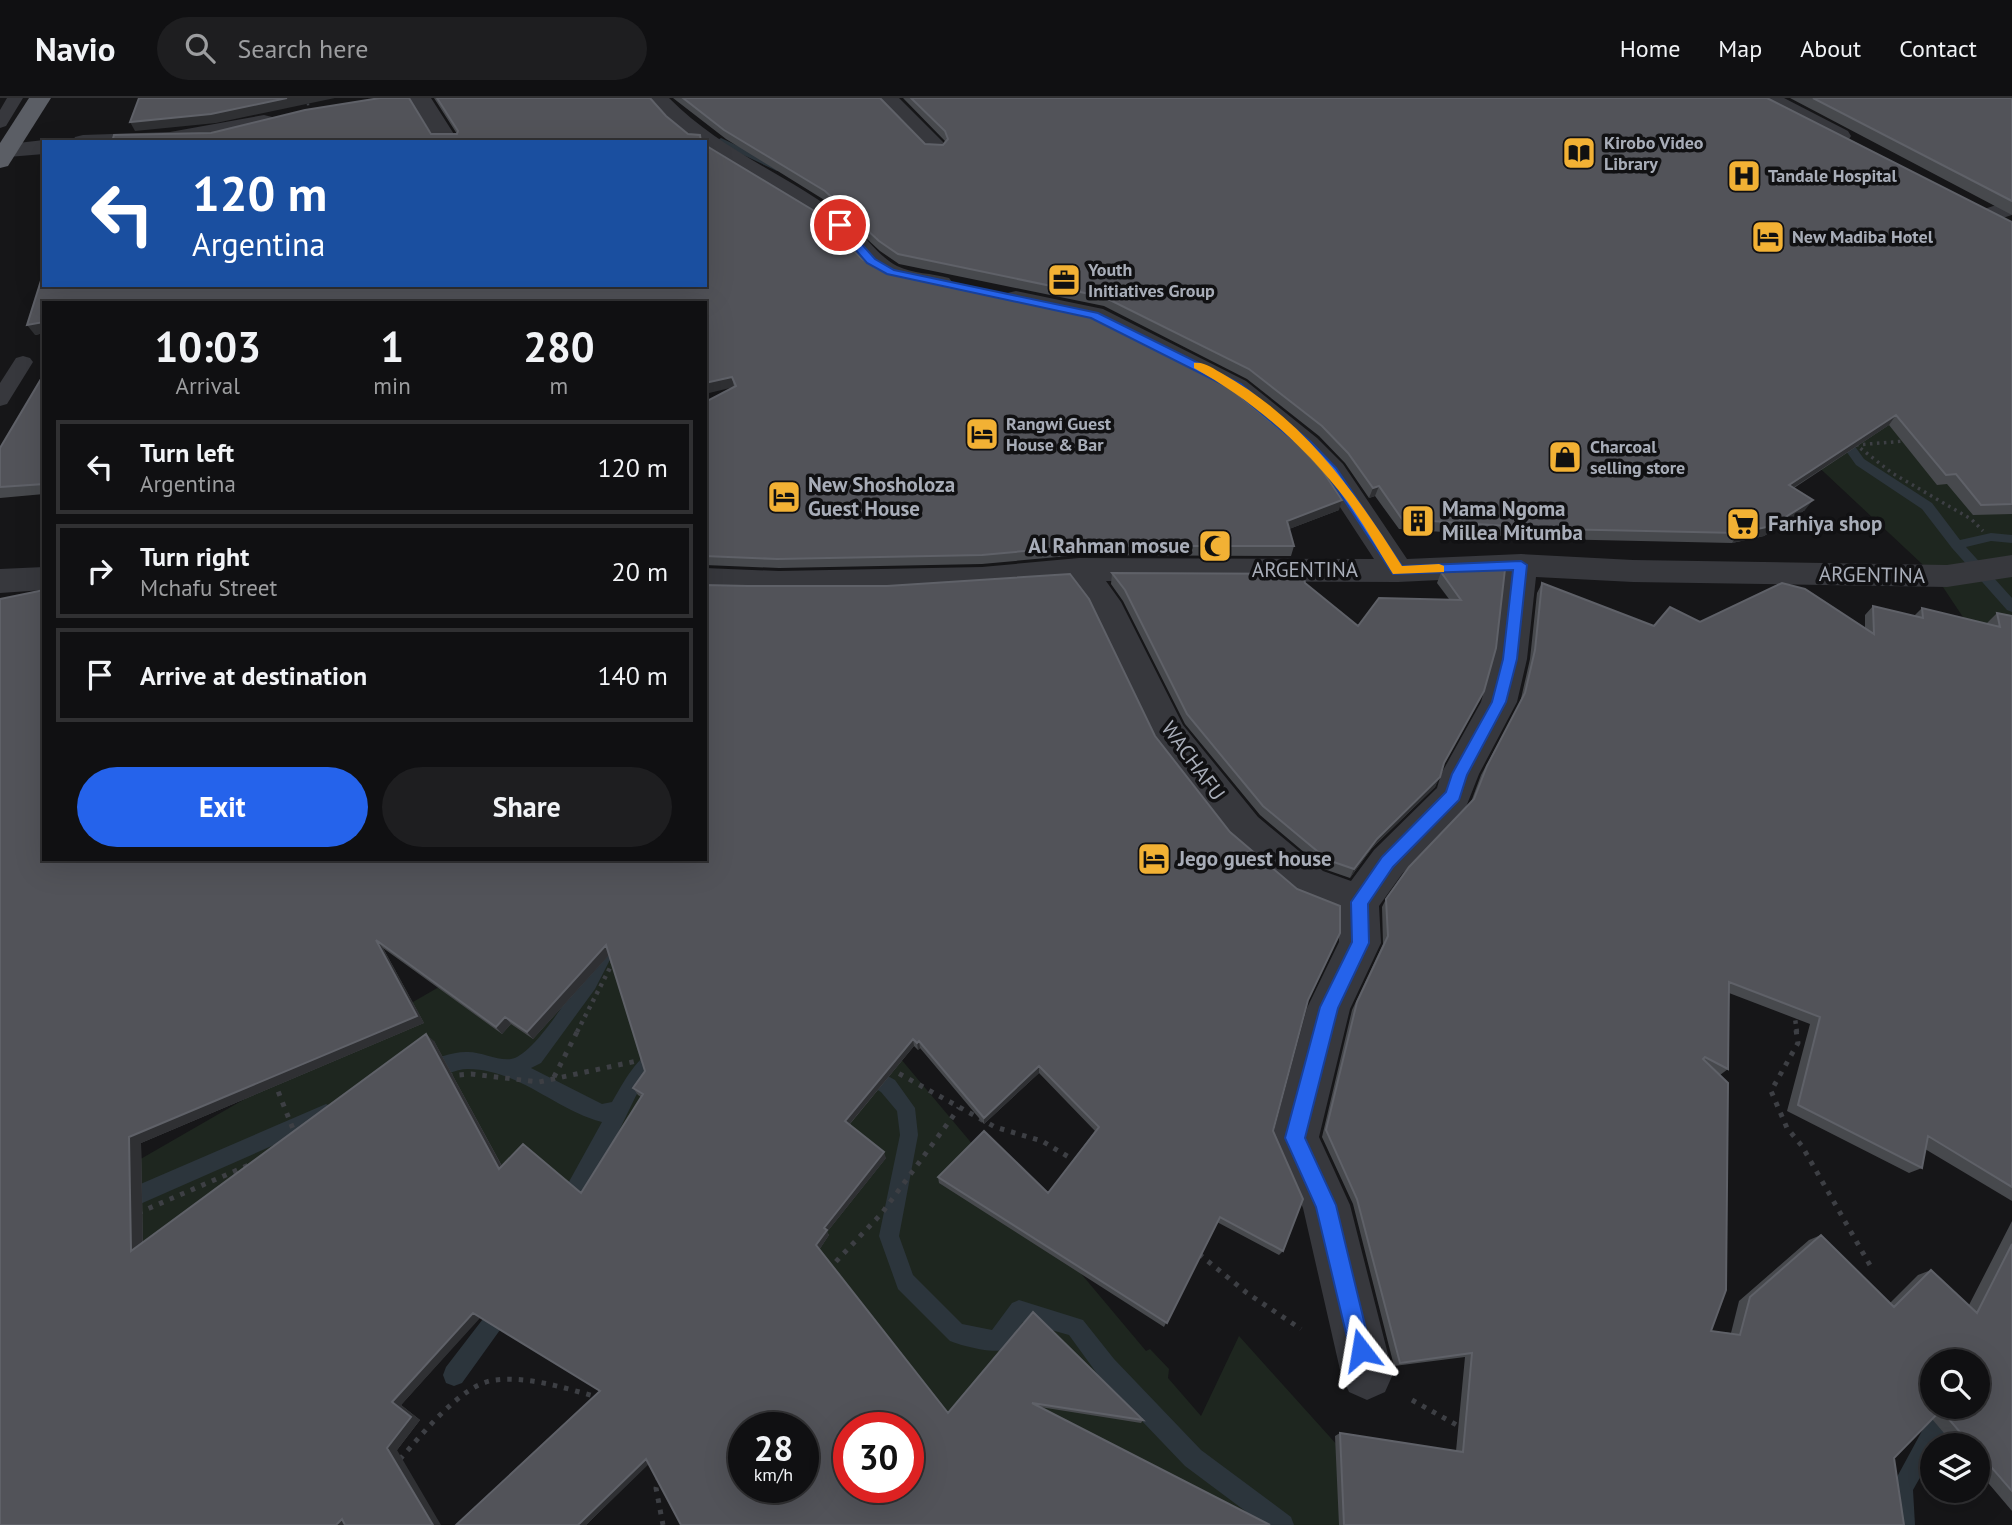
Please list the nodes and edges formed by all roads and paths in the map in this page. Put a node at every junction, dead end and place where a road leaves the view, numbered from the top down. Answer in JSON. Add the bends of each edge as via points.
{"nodes":[{"id":1,"x":15,"y":98,"type":"edge"},
{"id":2,"x":40,"y":98,"type":"edge"},
{"id":3,"x":420,"y":98,"type":"edge"},
{"id":4,"x":657,"y":98,"type":"edge"},
{"id":5,"x":887,"y":98,"type":"edge"},
{"id":6,"x":1768,"y":98,"type":"edge"},
{"id":7,"x":308,"y":105,"type":"edge"},
{"id":8,"x":0,"y":123,"type":"edge"},
{"id":9,"x":93,"y":140,"type":"edge"},
{"id":10,"x":117,"y":140,"type":"edge"},
{"id":11,"x":145,"y":140,"type":"edge"},
{"id":12,"x":447,"y":140,"type":"edge"},
{"id":13,"x":705,"y":140,"type":"edge"},
{"id":14,"x":707,"y":142,"type":"edge"},
{"id":15,"x":42,"y":147,"type":"edge"},
{"id":16,"x":935,"y":147,"type":"edge"},
{"id":17,"x":1861,"y":147,"type":"edge"},
{"id":18,"x":4,"y":156,"type":"edge"},
{"id":19,"x":1967,"y":202,"type":"edge"},
{"id":20,"x":2001,"y":211,"type":"edge"},
{"id":21,"x":2012,"y":226,"type":"edge"},
{"id":22,"x":969,"y":289,"type":"edge"},
{"id":23,"x":995,"y":294,"type":"edge"},
{"id":24,"x":33,"y":361,"type":"edge"},
{"id":25,"x":0,"y":364,"type":"edge"},
{"id":26,"x":0,"y":400,"type":"edge"},
{"id":27,"x":1848,"y":438,"type":"edge"},
{"id":28,"x":1911,"y":440,"type":"edge"},
{"id":29,"x":1856,"y":445,"type":"junction"},
{"id":30,"x":1991,"y":537,"type":"dead end"},
{"id":31,"x":1521,"y":565,"type":"junction"},
{"id":32,"x":2008,"y":566,"type":"edge"},
{"id":33,"x":1079,"y":569,"type":"junction"},
{"id":34,"x":1398,"y":571,"type":"junction"},
{"id":35,"x":42,"y":578,"type":"edge"},
{"id":36,"x":707,"y":580,"type":"edge"},
{"id":37,"x":0,"y":581,"type":"edge"},
{"id":38,"x":1360,"y":902,"type":"junction"},
{"id":39,"x":615,"y":957,"type":"edge"},
{"id":40,"x":1795,"y":1006,"type":"edge"},
{"id":41,"x":652,"y":1057,"type":"edge"},
{"id":42,"x":883,"y":1065,"type":"edge"},
{"id":43,"x":271,"y":1073,"type":"edge"},
{"id":44,"x":438,"y":1077,"type":"edge"},
{"id":45,"x":554,"y":1077,"type":"junction"},
{"id":46,"x":959,"y":1108,"type":"junction"},
{"id":47,"x":299,"y":1145,"type":"edge"},
{"id":48,"x":256,"y":1163,"type":"edge"},
{"id":49,"x":1085,"y":1168,"type":"edge"},
{"id":50,"x":126,"y":1218,"type":"edge"},
{"id":51,"x":1192,"y":1249,"type":"edge"},
{"id":52,"x":1871,"y":1267,"type":"dead end"},
{"id":53,"x":819,"y":1278,"type":"edge"},
{"id":54,"x":1305,"y":1332,"type":"dead end"},
{"id":55,"x":1367,"y":1374,"type":"joint"},
{"id":56,"x":608,"y":1400,"type":"edge"},
{"id":57,"x":1465,"y":1429,"type":"edge"},
{"id":58,"x":661,"y":1462,"type":"edge"},
{"id":59,"x":393,"y":1470,"type":"edge"},
{"id":60,"x":663,"y":1525,"type":"edge"}],
"edges":[{"from":1,"to":8,"type":"lane"},
{"from":2,"to":18,"type":"highway"},
{"from":3,"to":12,"type":"street"},
{"from":4,"to":13,"type":"street"},
{"from":5,"to":16,"type":"street"},
{"from":6,"to":17,"type":"street"},
{"from":7,"to":11,"type":"street","via":[[216,132]]},
{"from":9,"to":10,"type":"street"},
{"from":14,"to":22,"type":"street","via":[[840,225],[871,261],[904,276]]},
{"from":15,"to":18,"type":"street"},
{"from":19,"to":20,"type":"street"},
{"from":20,"to":21,"type":"street"},
{"from":23,"to":34,"type":"street","via":[[1094,315],[1236,387],[1332,471]]},
{"from":24,"to":25,"type":"lane"},
{"from":24,"to":26,"type":"lane"},
{"from":27,"to":29,"type":"path"},
{"from":28,"to":29,"type":"path"},
{"from":29,"to":30,"type":"path","via":[[1880,465],[1971,519]]},
{"from":31,"to":32,"type":"street","name":"ARGENTINA","via":[[1947,576]]},
{"from":31,"to":34,"type":"street","name":"ARGENTINA"},
{"from":31,"to":38,"type":"street","via":[[1510,659],[1491,720],[1460,774],[1453,796],[1388,862]]},
{"from":33,"to":34,"type":"street","name":"ARGENTINA"},
{"from":33,"to":36,"type":"street","name":"ARGENTINA","via":[[982,578]]},
{"from":33,"to":38,"type":"street","name":"WACHAFU","via":[[1104,602],[1168,734],[1244,828],[1309,883]]},
{"from":35,"to":37,"type":"street"},
{"from":38,"to":55,"type":"street","via":[[1360,943],[1329,1007],[1295,1138],[1326,1205]]},
{"from":39,"to":45,"type":"path"},
{"from":40,"to":52,"type":"path","via":[[1798,1043],[1771,1091],[1787,1128],[1802,1146]]},
{"from":41,"to":45,"type":"path"},
{"from":42,"to":46,"type":"path"},
{"from":43,"to":47,"type":"path"},
{"from":44,"to":45,"type":"path","via":[[471,1074],[539,1082]]},
{"from":46,"to":49,"type":"path","via":[[995,1128],[1042,1141]]},
{"from":46,"to":53,"type":"path","via":[[920,1166],[856,1244]]},
{"from":48,"to":50,"type":"path"},
{"from":51,"to":54,"type":"path"},
{"from":55,"to":57,"type":"path"},
{"from":56,"to":59,"type":"path","via":[[541,1384],[492,1380],[459,1398]]},
{"from":58,"to":60,"type":"path","via":[[656,1488]]}]}
